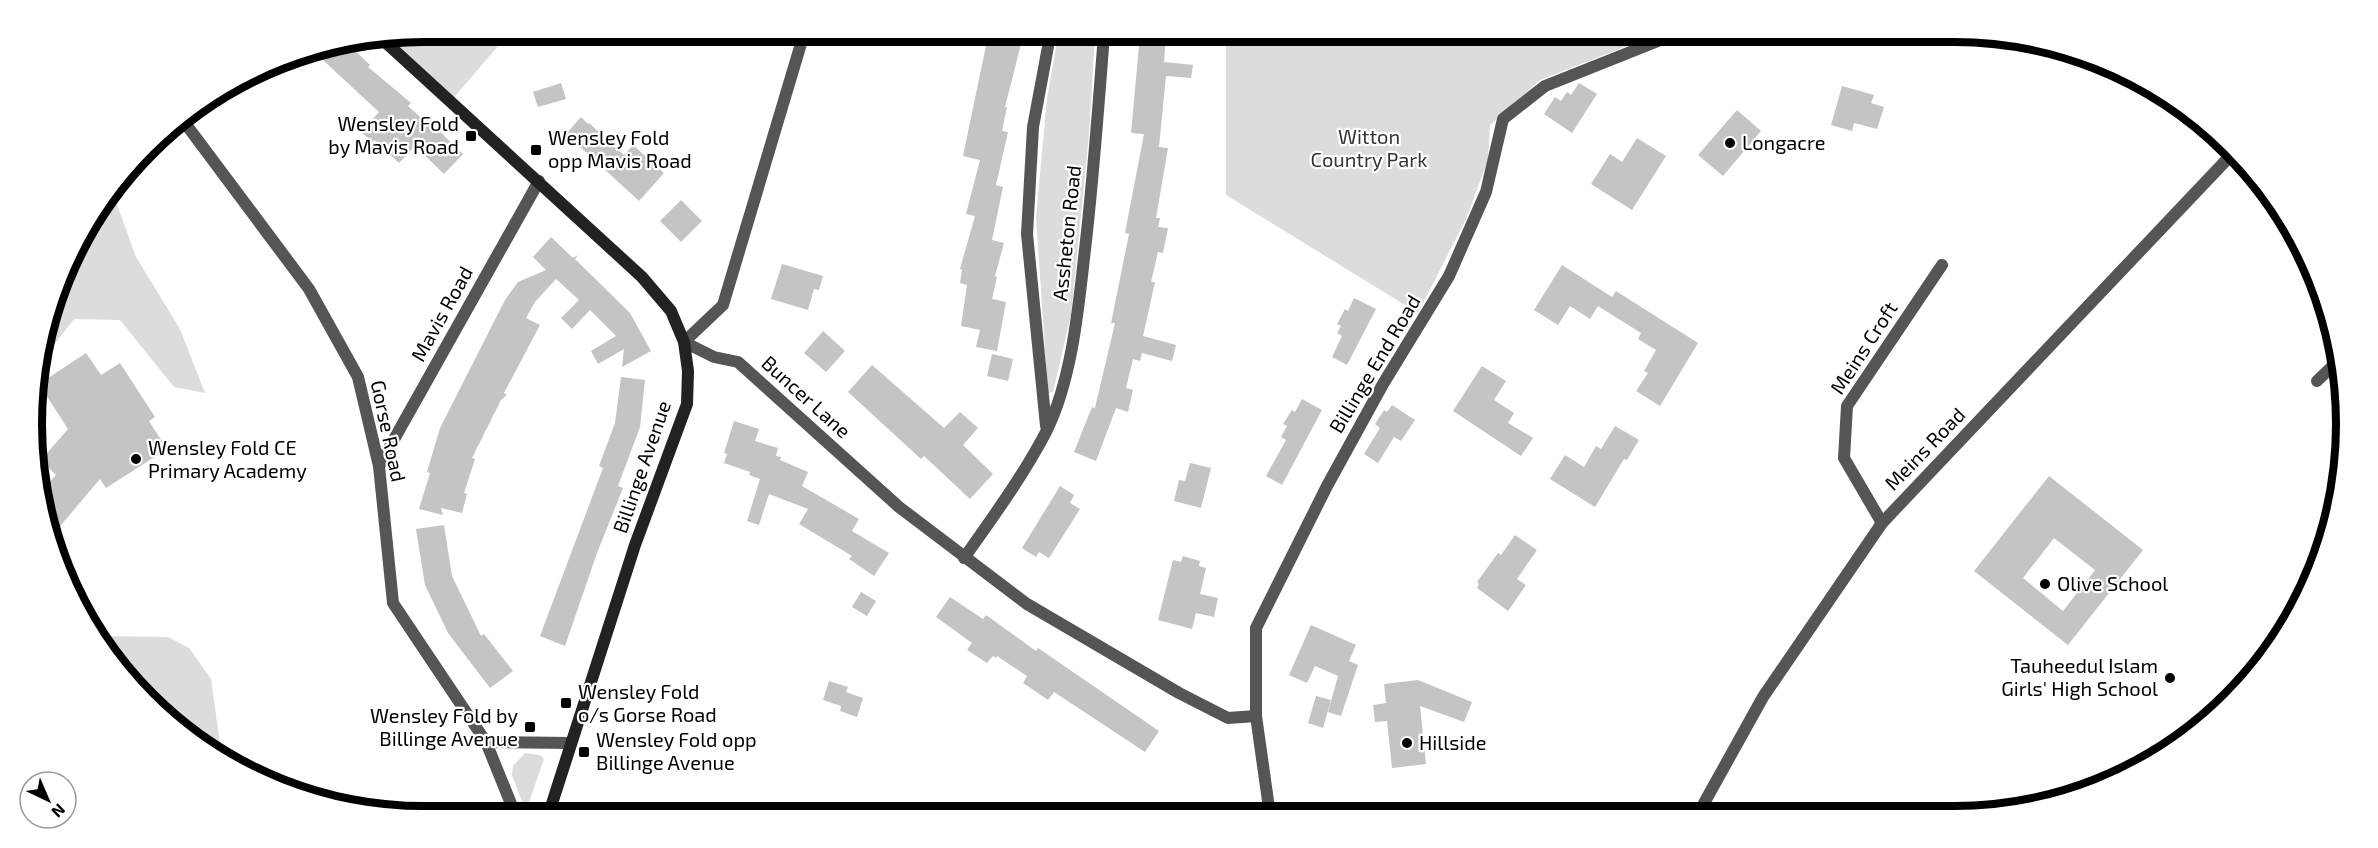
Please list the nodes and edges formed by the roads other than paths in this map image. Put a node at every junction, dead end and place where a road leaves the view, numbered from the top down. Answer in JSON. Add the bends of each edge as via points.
{"nodes":[{"id":1,"x":802,"y":42,"type":"edge"},
{"id":2,"x":1049,"y":42,"type":"edge"},
{"id":3,"x":1103,"y":42,"type":"edge"},
{"id":4,"x":1655,"y":42,"type":"edge"},
{"id":5,"x":387,"y":44,"type":"edge"},
{"id":6,"x":187,"y":125,"type":"edge"},
{"id":7,"x":2229,"y":159,"type":"edge"},
{"id":8,"x":539,"y":181,"type":"junction"},
{"id":9,"x":1942,"y":265,"type":"dead end"},
{"id":10,"x":684,"y":342,"type":"junction"},
{"id":11,"x":2332,"y":367,"type":"edge"},
{"id":12,"x":2317,"y":381,"type":"dead end"},
{"id":13,"x":1047,"y":430,"type":"junction"},
{"id":14,"x":379,"y":466,"type":"junction"},
{"id":15,"x":1881,"y":523,"type":"junction"},
{"id":16,"x":964,"y":558,"type":"junction"},
{"id":17,"x":1256,"y":716,"type":"junction"},
{"id":18,"x":486,"y":742,"type":"junction"},
{"id":19,"x":571,"y":743,"type":"junction"},
{"id":20,"x":512,"y":806,"type":"edge"},
{"id":21,"x":551,"y":806,"type":"edge"},
{"id":22,"x":1269,"y":806,"type":"edge"},
{"id":23,"x":1702,"y":806,"type":"edge"}],
"edges":[{"from":1,"to":10,"type":"street","via":[[723,305]]},
{"from":2,"to":13,"type":"street","name":"Assheton Road","via":[[1033,127],[1027,234]]},
{"from":3,"to":13,"type":"street","name":"Assheton Road","via":[[1077,321],[1065,376]]},
{"from":4,"to":17,"type":"street","name":"Billinge End Road","via":[[1545,86],[1503,119],[1486,192],[1449,276],[1327,486],[1256,628]]},
{"from":5,"to":8,"type":"main road"},
{"from":6,"to":14,"type":"street","name":"Gorse Road","via":[[309,289],[358,377]]},
{"from":7,"to":15,"type":"street","name":"Meins Road"},
{"from":8,"to":10,"type":"main road","via":[[642,277],[671,311]]},
{"from":8,"to":14,"type":"street","name":"Mavis Road"},
{"from":9,"to":15,"type":"street","name":"Meins Croft","via":[[1846,406],[1844,458]]},
{"from":10,"to":16,"type":"street","name":"Buncer Lane","via":[[714,357],[738,362],[898,507]]},
{"from":10,"to":19,"type":"main road","name":"Billinge Avenue","via":[[687,404],[635,545]]},
{"from":11,"to":12,"type":"street"},
{"from":13,"to":16,"type":"street","name":"Assheton Road"},
{"from":14,"to":18,"type":"street","name":"Gorse Road","via":[[393,603]]},
{"from":15,"to":23,"type":"street","name":"Meins Road","via":[[1763,697]]},
{"from":16,"to":17,"type":"street","name":"Buncer Lane","via":[[1027,604],[1179,693],[1228,718]]},
{"from":17,"to":22,"type":"street","name":"Billinge End Road"},
{"from":18,"to":19,"type":"street"},
{"from":18,"to":20,"type":"street","name":"Gorse Road"},
{"from":19,"to":21,"type":"main road","name":"Billinge Avenue"}]}
